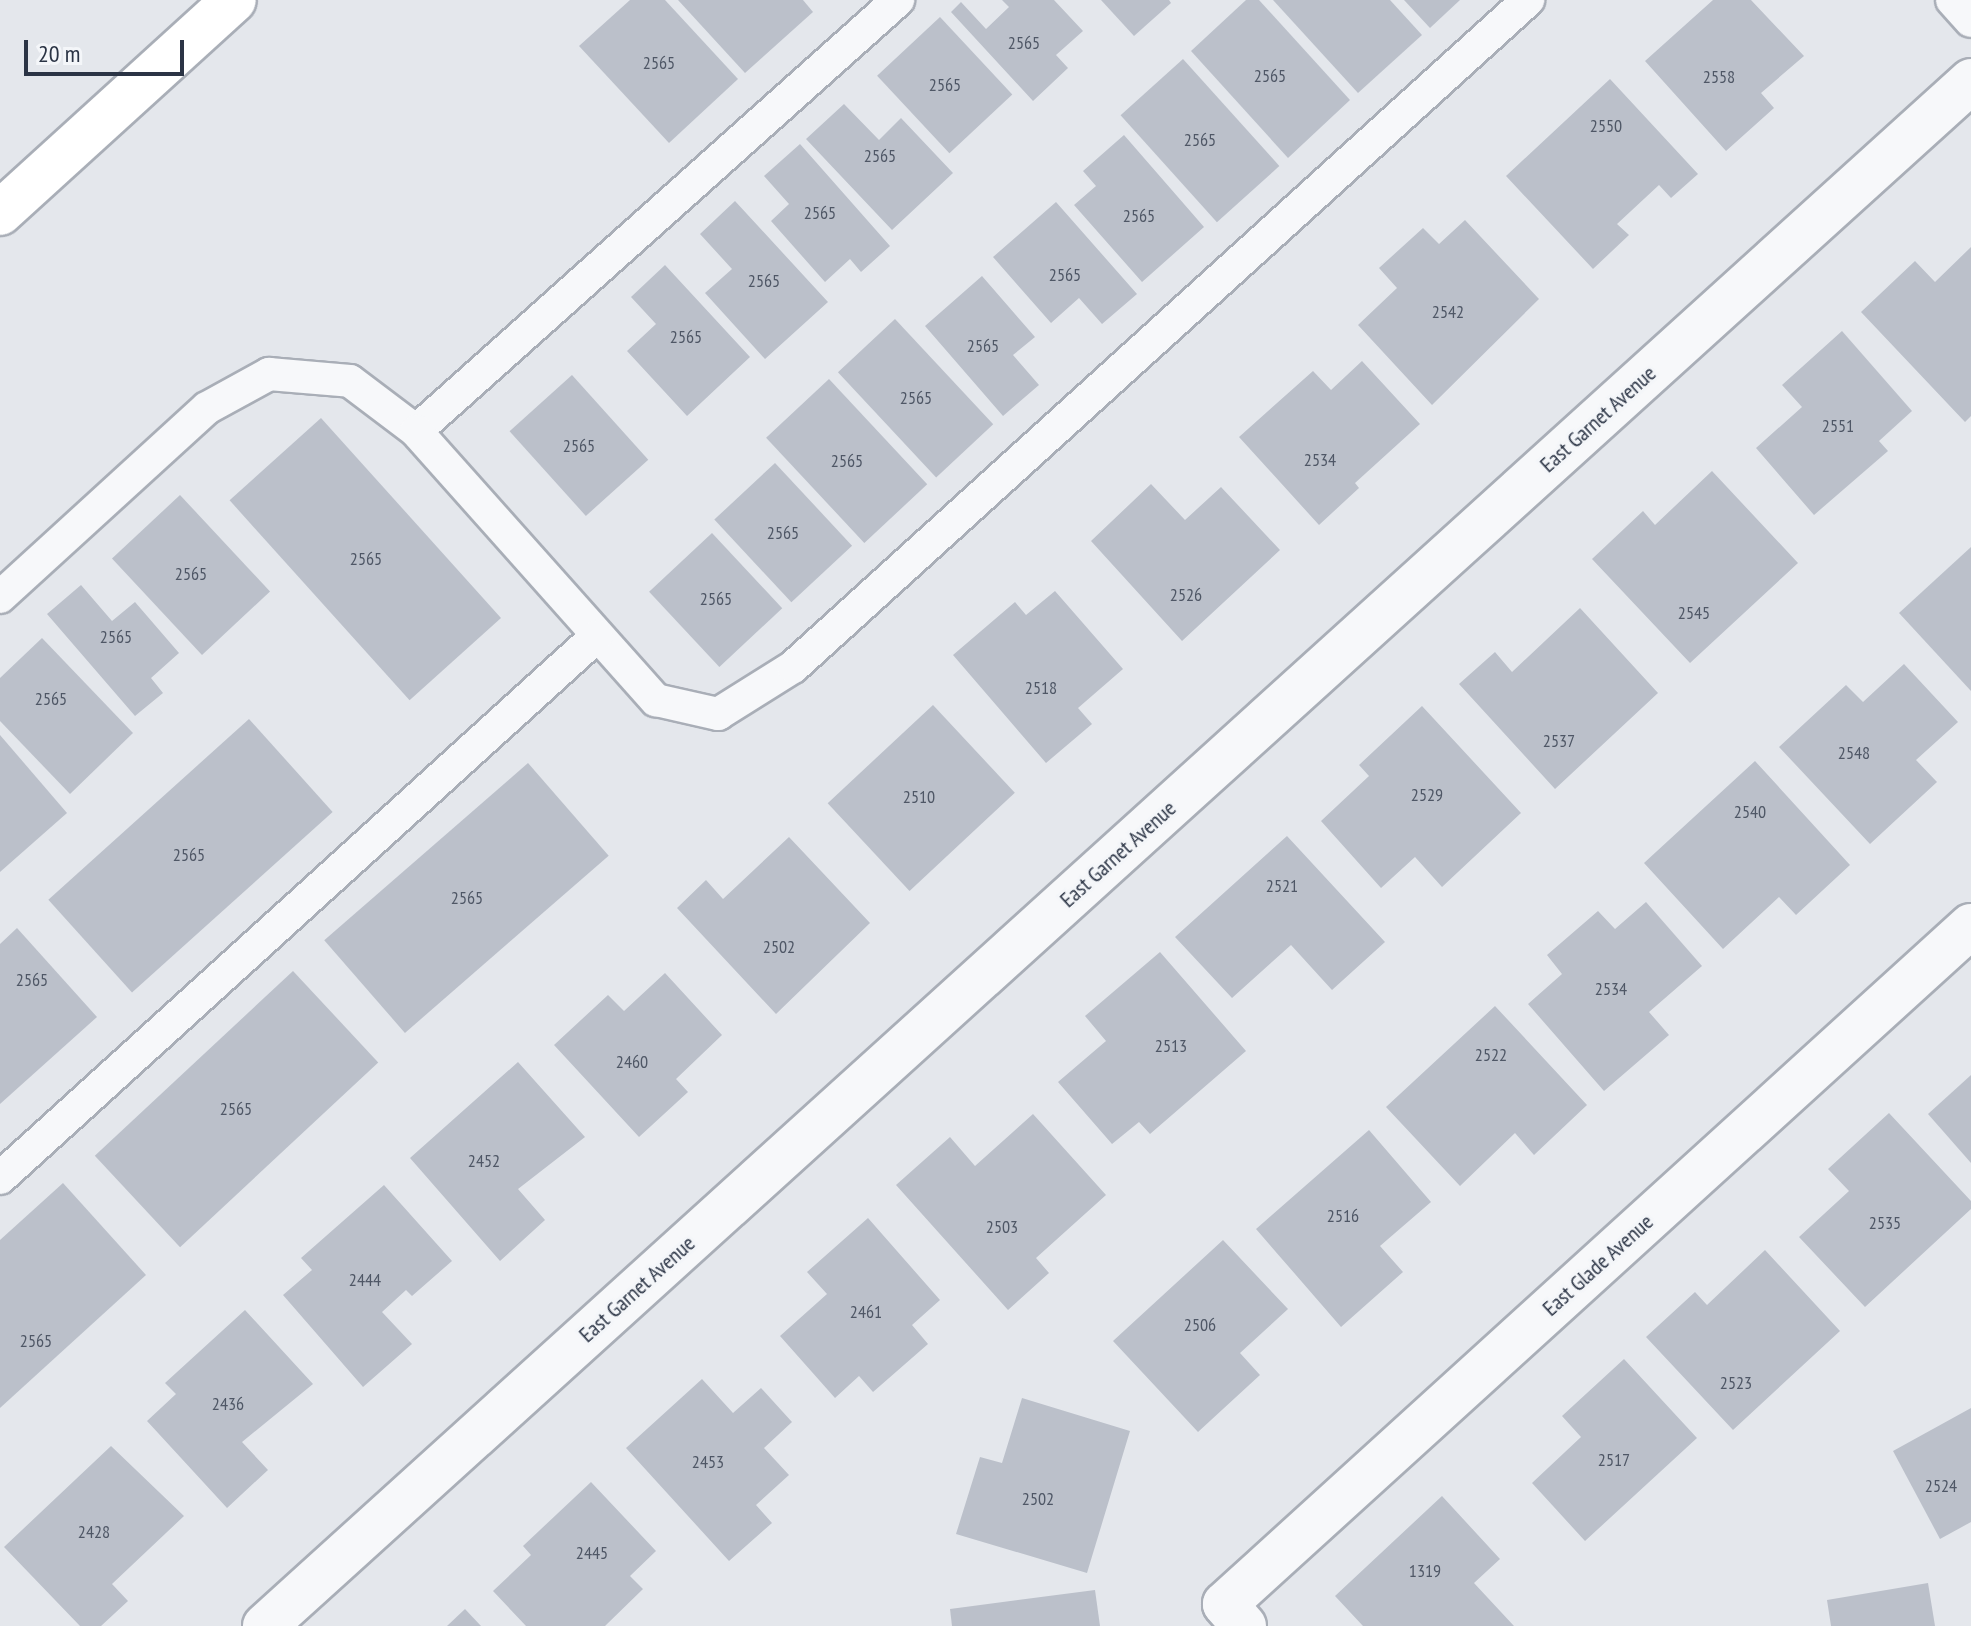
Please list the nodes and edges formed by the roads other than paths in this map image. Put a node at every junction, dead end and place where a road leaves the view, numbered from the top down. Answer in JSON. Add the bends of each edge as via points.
{"nodes":[{"id":1,"x":234,"y":0,"type":"edge"},
{"id":2,"x":898,"y":0,"type":"edge"},
{"id":3,"x":1528,"y":0,"type":"edge"},
{"id":4,"x":1952,"y":0,"type":"edge"},
{"id":5,"x":1971,"y":21,"type":"edge"},
{"id":6,"x":1971,"y":81,"type":"edge"},
{"id":7,"x":0,"y":213,"type":"edge"},
{"id":8,"x":416,"y":431,"type":"junction"},
{"id":9,"x":0,"y":597,"type":"edge"},
{"id":10,"x":597,"y":636,"type":"junction"},
{"id":11,"x":1971,"y":926,"type":"edge"},
{"id":12,"x":0,"y":1178,"type":"edge"},
{"id":13,"x":1234,"y":1615,"type":"edge"},
{"id":14,"x":265,"y":1626,"type":"edge"}],
"edges":[{"from":1,"to":7,"type":"main road"},
{"from":2,"to":8,"type":"lane"},
{"from":3,"to":10,"type":"lane","via":[[793,667],[718,714],[656,700]]},
{"from":4,"to":5,"type":"lane"},
{"from":6,"to":14,"type":"street","name":"East Garnet Avenue"},
{"from":8,"to":9,"type":"lane","via":[[350,381],[269,374],[207,408]]},
{"from":8,"to":10,"type":"lane"},
{"from":10,"to":12,"type":"lane"},
{"from":11,"to":13,"type":"street","name":"East Glade Avenue"}]}
